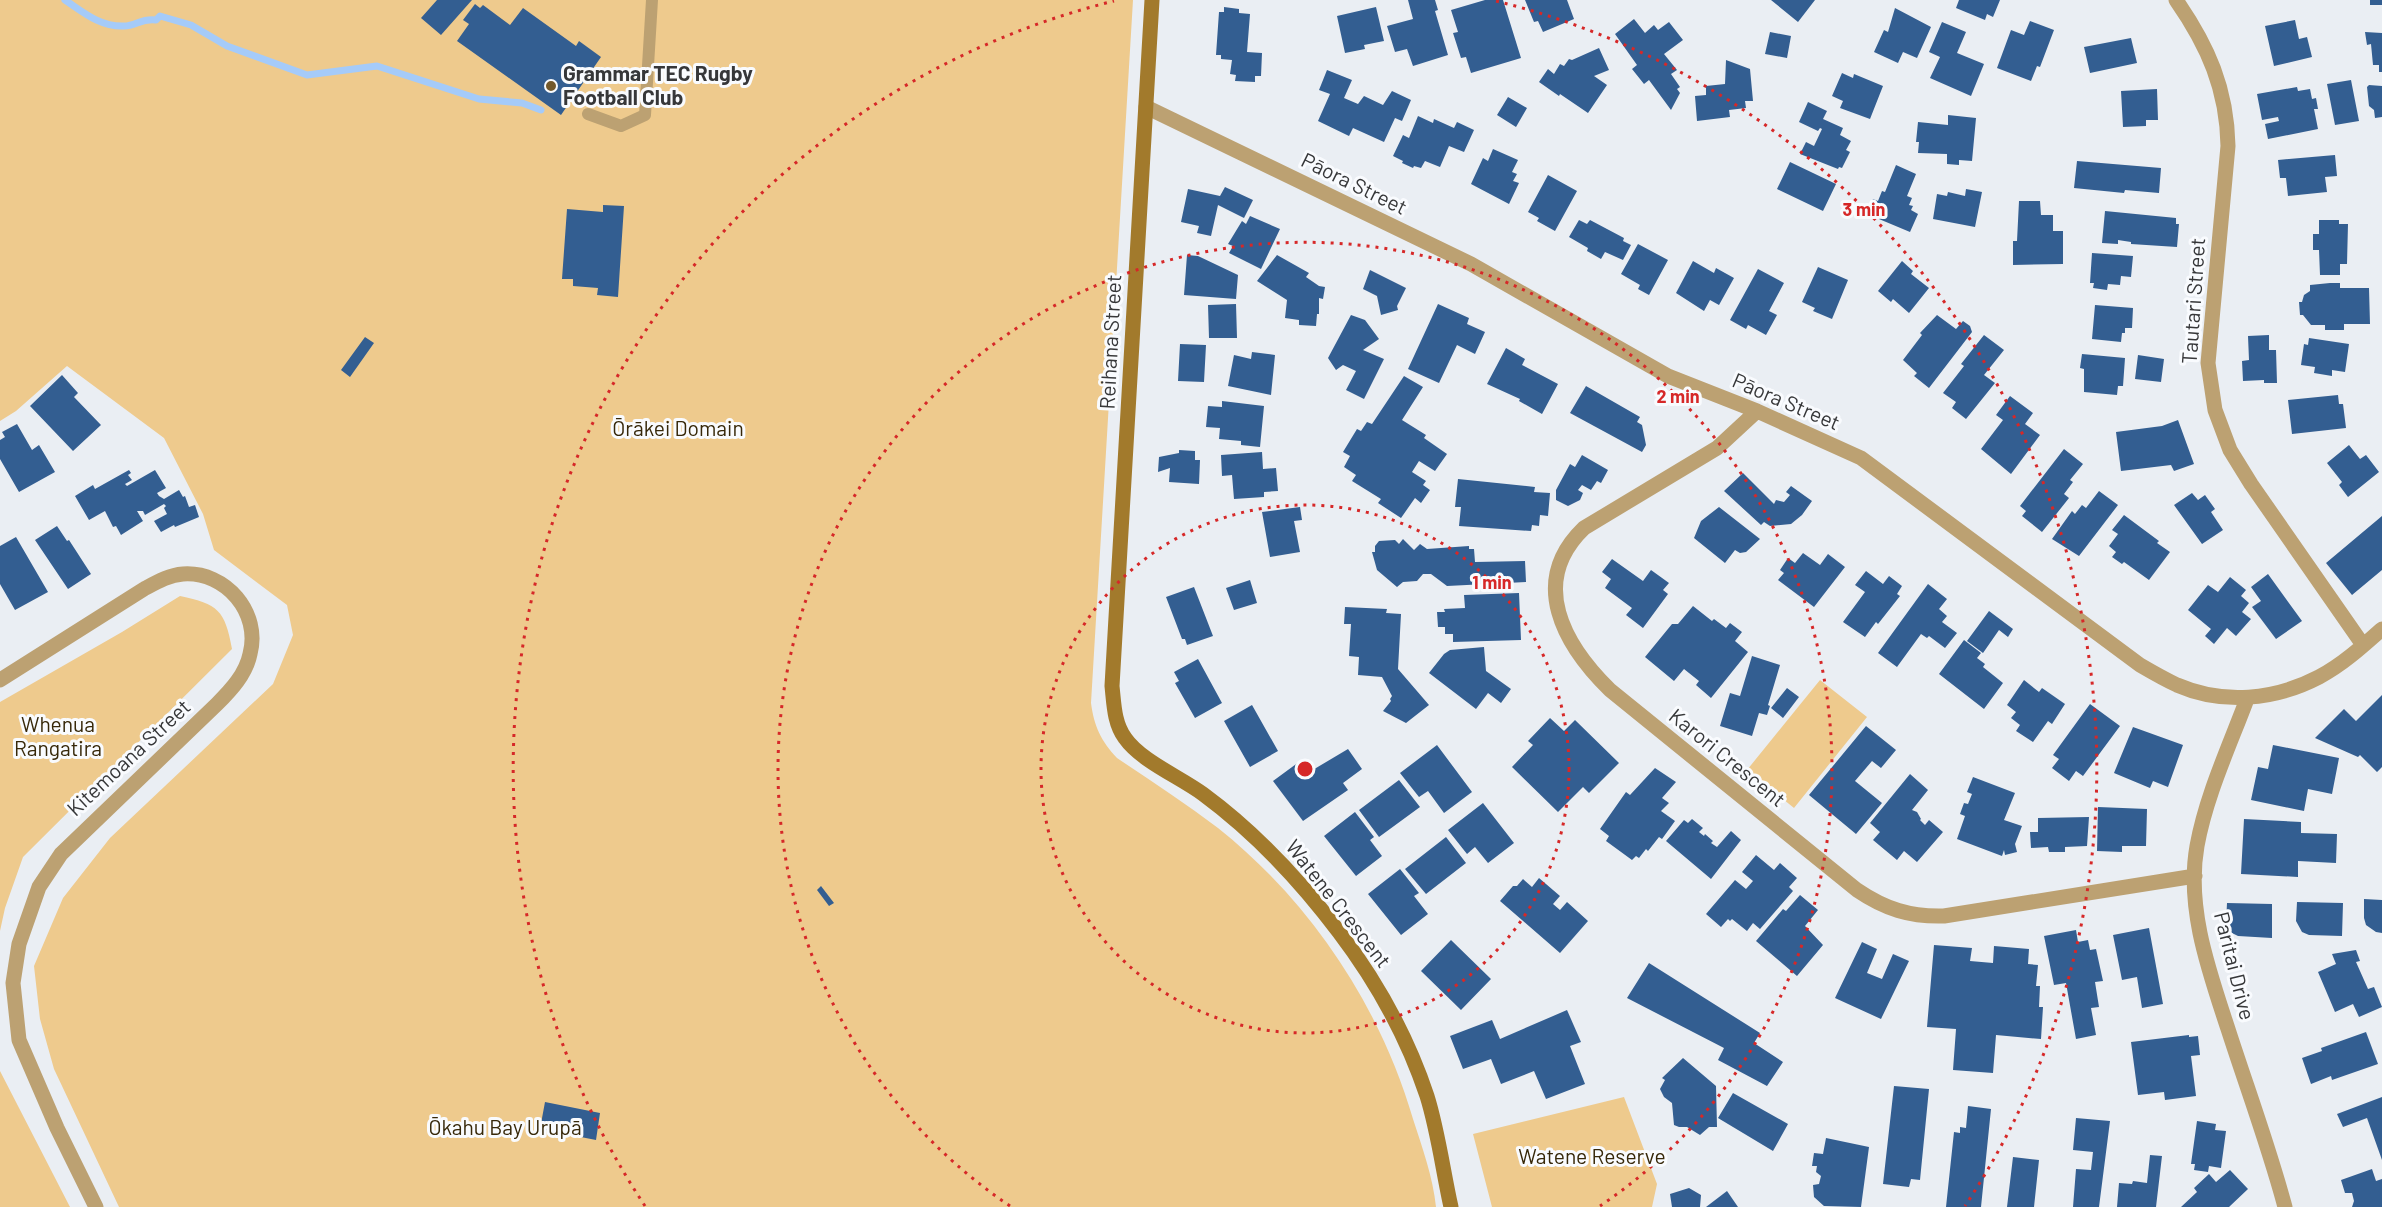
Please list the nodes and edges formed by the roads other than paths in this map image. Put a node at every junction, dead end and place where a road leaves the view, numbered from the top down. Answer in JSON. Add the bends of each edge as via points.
{"nodes":[{"id":1,"x":652,"y":0,"type":"edge"},
{"id":2,"x":1152,"y":0,"type":"edge"},
{"id":3,"x":2176,"y":0,"type":"edge"},
{"id":4,"x":1146,"y":106,"type":"junction"},
{"id":5,"x":588,"y":114,"type":"dead end"},
{"id":6,"x":1757,"y":411,"type":"junction"},
{"id":7,"x":2382,"y":629,"type":"edge"},
{"id":8,"x":2363,"y":645,"type":"junction"},
{"id":9,"x":0,"y":680,"type":"edge"},
{"id":10,"x":1112,"y":686,"type":"joint"},
{"id":11,"x":2247,"y":699,"type":"junction"},
{"id":12,"x":2195,"y":876,"type":"junction"},
{"id":13,"x":96,"y":1207,"type":"edge"},
{"id":14,"x":1451,"y":1207,"type":"edge"},
{"id":15,"x":2285,"y":1207,"type":"edge"}],
"edges":[{"from":1,"to":5,"type":"lane","via":[[645,115],[621,126]]},
{"from":2,"to":4,"type":"street","name":"Reihana Street"},
{"from":3,"to":8,"type":"street","name":"Tautari Street","via":[[2208,54],[2228,121],[2208,363],[2215,410],[2230,450],[2251,484]]},
{"from":4,"to":6,"type":"street","name":"Pāora Street","via":[[1471,264],[1668,376]]},
{"from":4,"to":10,"type":"street","name":"Reihana Street"},
{"from":6,"to":11,"type":"street","name":"Pāora Street","via":[[1861,458],[2140,665],[2178,686]]},
{"from":6,"to":12,"type":"street","name":"Karori Crescent","via":[[1717,448],[1584,528],[1562,554],[1555,585],[1560,620],[1592,673],[1857,890],[1892,910],[1944,916]]},
{"from":7,"to":8,"type":"street","name":"Pāora Street"},
{"from":8,"to":11,"type":"street","name":"Pāora Street","via":[[2320,677]]},
{"from":9,"to":13,"type":"street","name":"Kitemoana Street","via":[[169,577],[193,574],[220,583],[236,596],[250,622],[251,654],[238,680],[61,854],[39,887],[19,945],[13,983],[19,1040]]},
{"from":10,"to":14,"type":"street","name":"Watene Crescent","via":[[1118,725],[1126,739],[1250,830],[1290,870],[1375,983],[1401,1030],[1427,1097]]},
{"from":11,"to":12,"type":"street","name":"Paritai Drive","via":[[2204,814]]},
{"from":12,"to":15,"type":"street","name":"Paritai Drive","via":[[2198,924],[2206,960]]}]}
